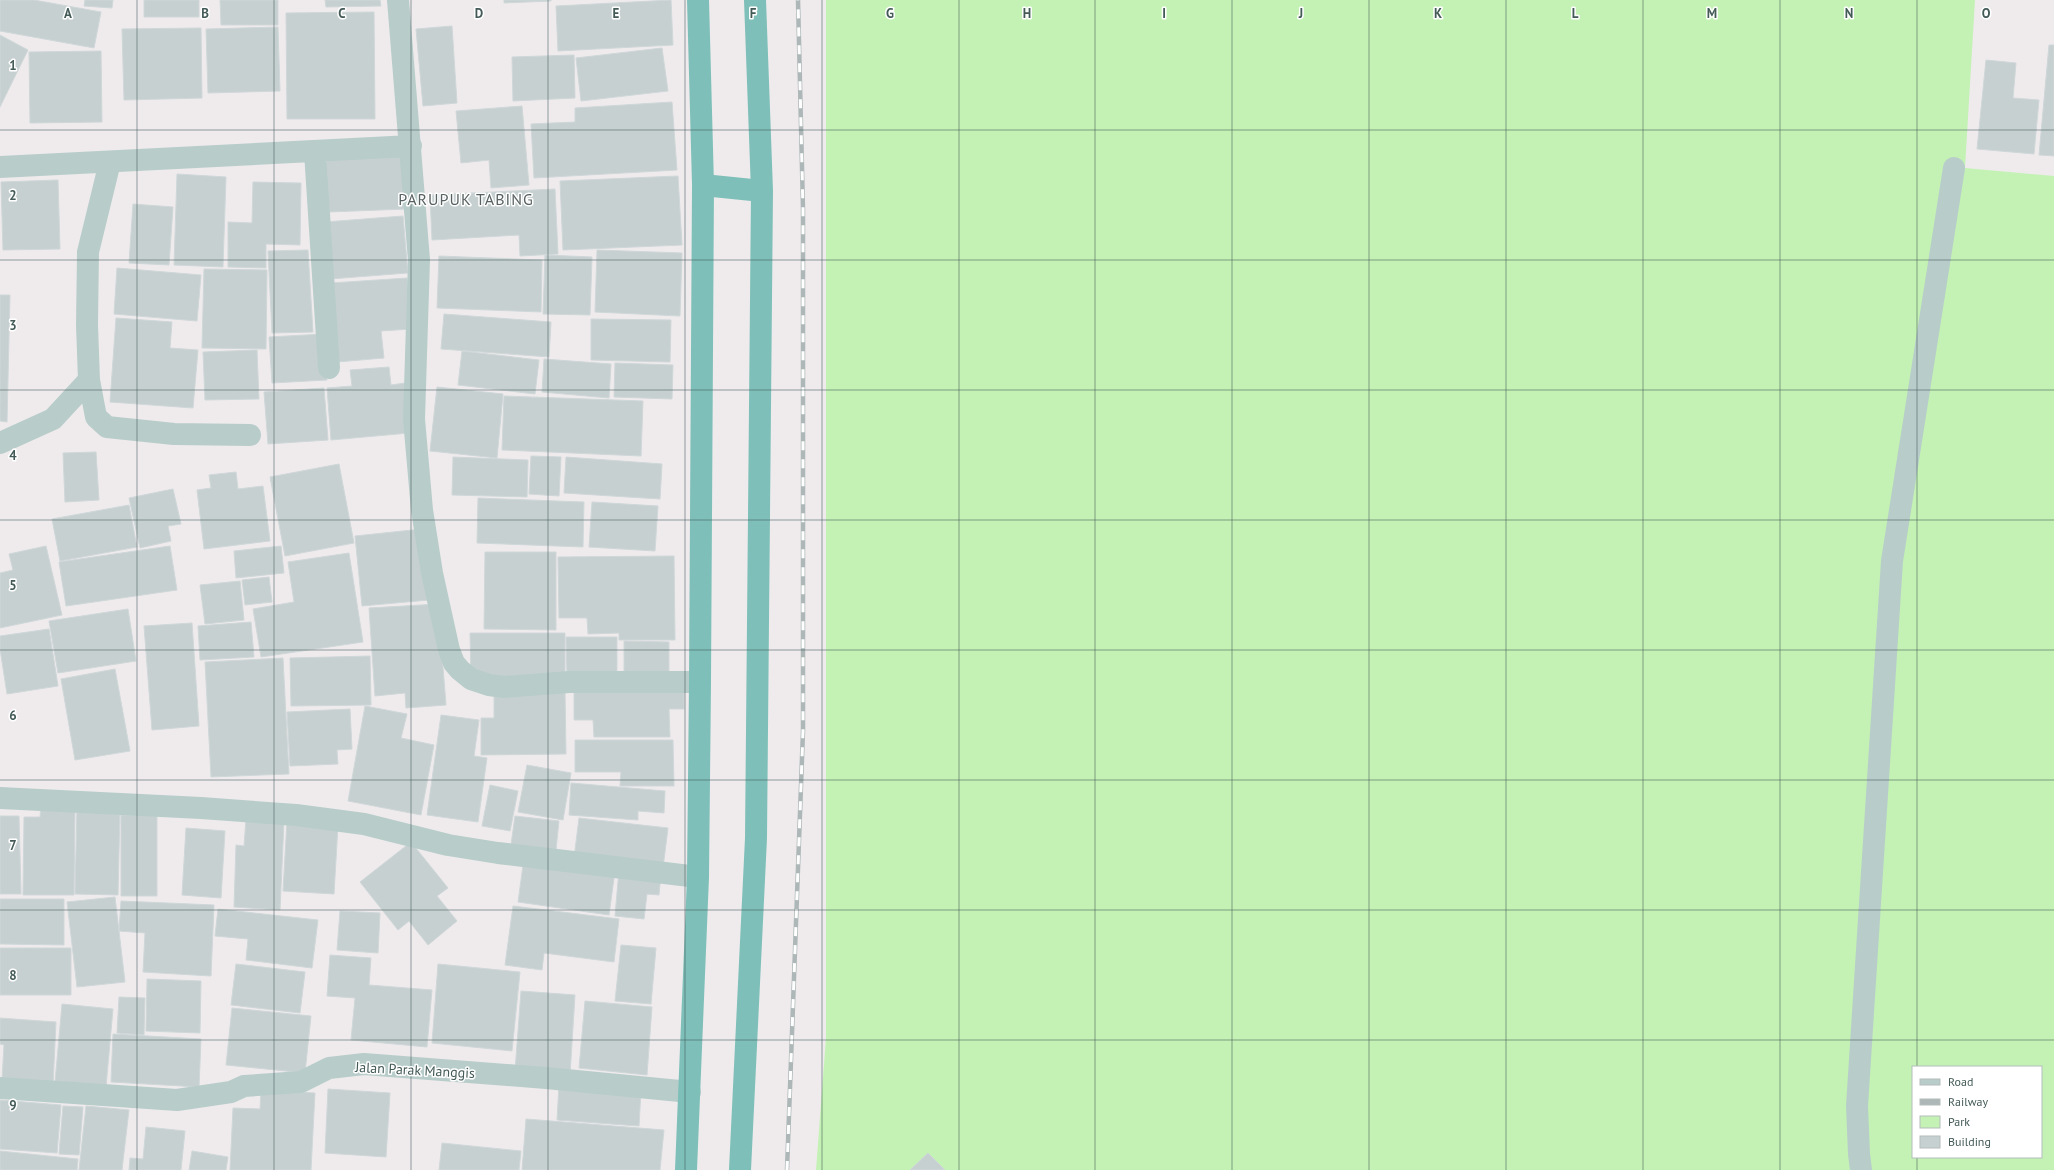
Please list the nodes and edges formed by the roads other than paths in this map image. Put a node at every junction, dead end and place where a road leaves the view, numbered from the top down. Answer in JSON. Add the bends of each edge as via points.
{"nodes":[{"id":1,"x":398,"y":0,"type":"edge"},
{"id":2,"x":698,"y":0,"type":"edge"},
{"id":3,"x":755,"y":0,"type":"edge"},
{"id":4,"x":411,"y":146,"type":"junction"},
{"id":5,"x":315,"y":152,"type":"junction"},
{"id":6,"x":110,"y":162,"type":"junction"},
{"id":7,"x":0,"y":166,"type":"edge"},
{"id":8,"x":1954,"y":168,"type":"dead end"},
{"id":9,"x":703,"y":185,"type":"junction"},
{"id":10,"x":762,"y":191,"type":"junction"},
{"id":11,"x":329,"y":368,"type":"dead end"},
{"id":12,"x":89,"y":380,"type":"junction"},
{"id":13,"x":250,"y":435,"type":"dead end"},
{"id":14,"x":0,"y":443,"type":"edge"},
{"id":15,"x":700,"y":682,"type":"junction"},
{"id":16,"x":0,"y":798,"type":"edge"},
{"id":17,"x":698,"y":877,"type":"junction"},
{"id":18,"x":0,"y":1088,"type":"edge"},
{"id":19,"x":690,"y":1092,"type":"junction"},
{"id":20,"x":686,"y":1170,"type":"edge"},
{"id":21,"x":740,"y":1170,"type":"edge"},
{"id":22,"x":1861,"y":1170,"type":"edge"}],
"edges":[{"from":1,"to":4,"type":"street"},
{"from":2,"to":9,"type":"highway"},
{"from":3,"to":10,"type":"highway"},
{"from":4,"to":5,"type":"street"},
{"from":4,"to":15,"type":"street","via":[[419,260],[414,419],[422,510],[432,573],[454,663],[472,679],[504,687],[569,682]]},
{"from":5,"to":6,"type":"street"},
{"from":5,"to":11,"type":"street"},
{"from":6,"to":7,"type":"street"},
{"from":6,"to":12,"type":"street","via":[[88,252]]},
{"from":8,"to":22,"type":"street","via":[[1892,560],[1858,1106]]},
{"from":9,"to":10,"type":"highway"},
{"from":9,"to":15,"type":"highway"},
{"from":10,"to":21,"type":"highway","via":[[756,838]]},
{"from":12,"to":13,"type":"street","via":[[96,417],[107,427],[174,434]]},
{"from":12,"to":14,"type":"street","via":[[53,419]]},
{"from":15,"to":17,"type":"highway"},
{"from":16,"to":17,"type":"street","via":[[296,815],[364,824],[448,845],[498,853]]},
{"from":17,"to":19,"type":"highway"},
{"from":18,"to":19,"type":"street","name":"Jalan Parak Manggis","via":[[177,1100],[230,1092],[244,1086],[301,1082],[329,1068],[364,1064]]},
{"from":19,"to":20,"type":"highway"}]}
